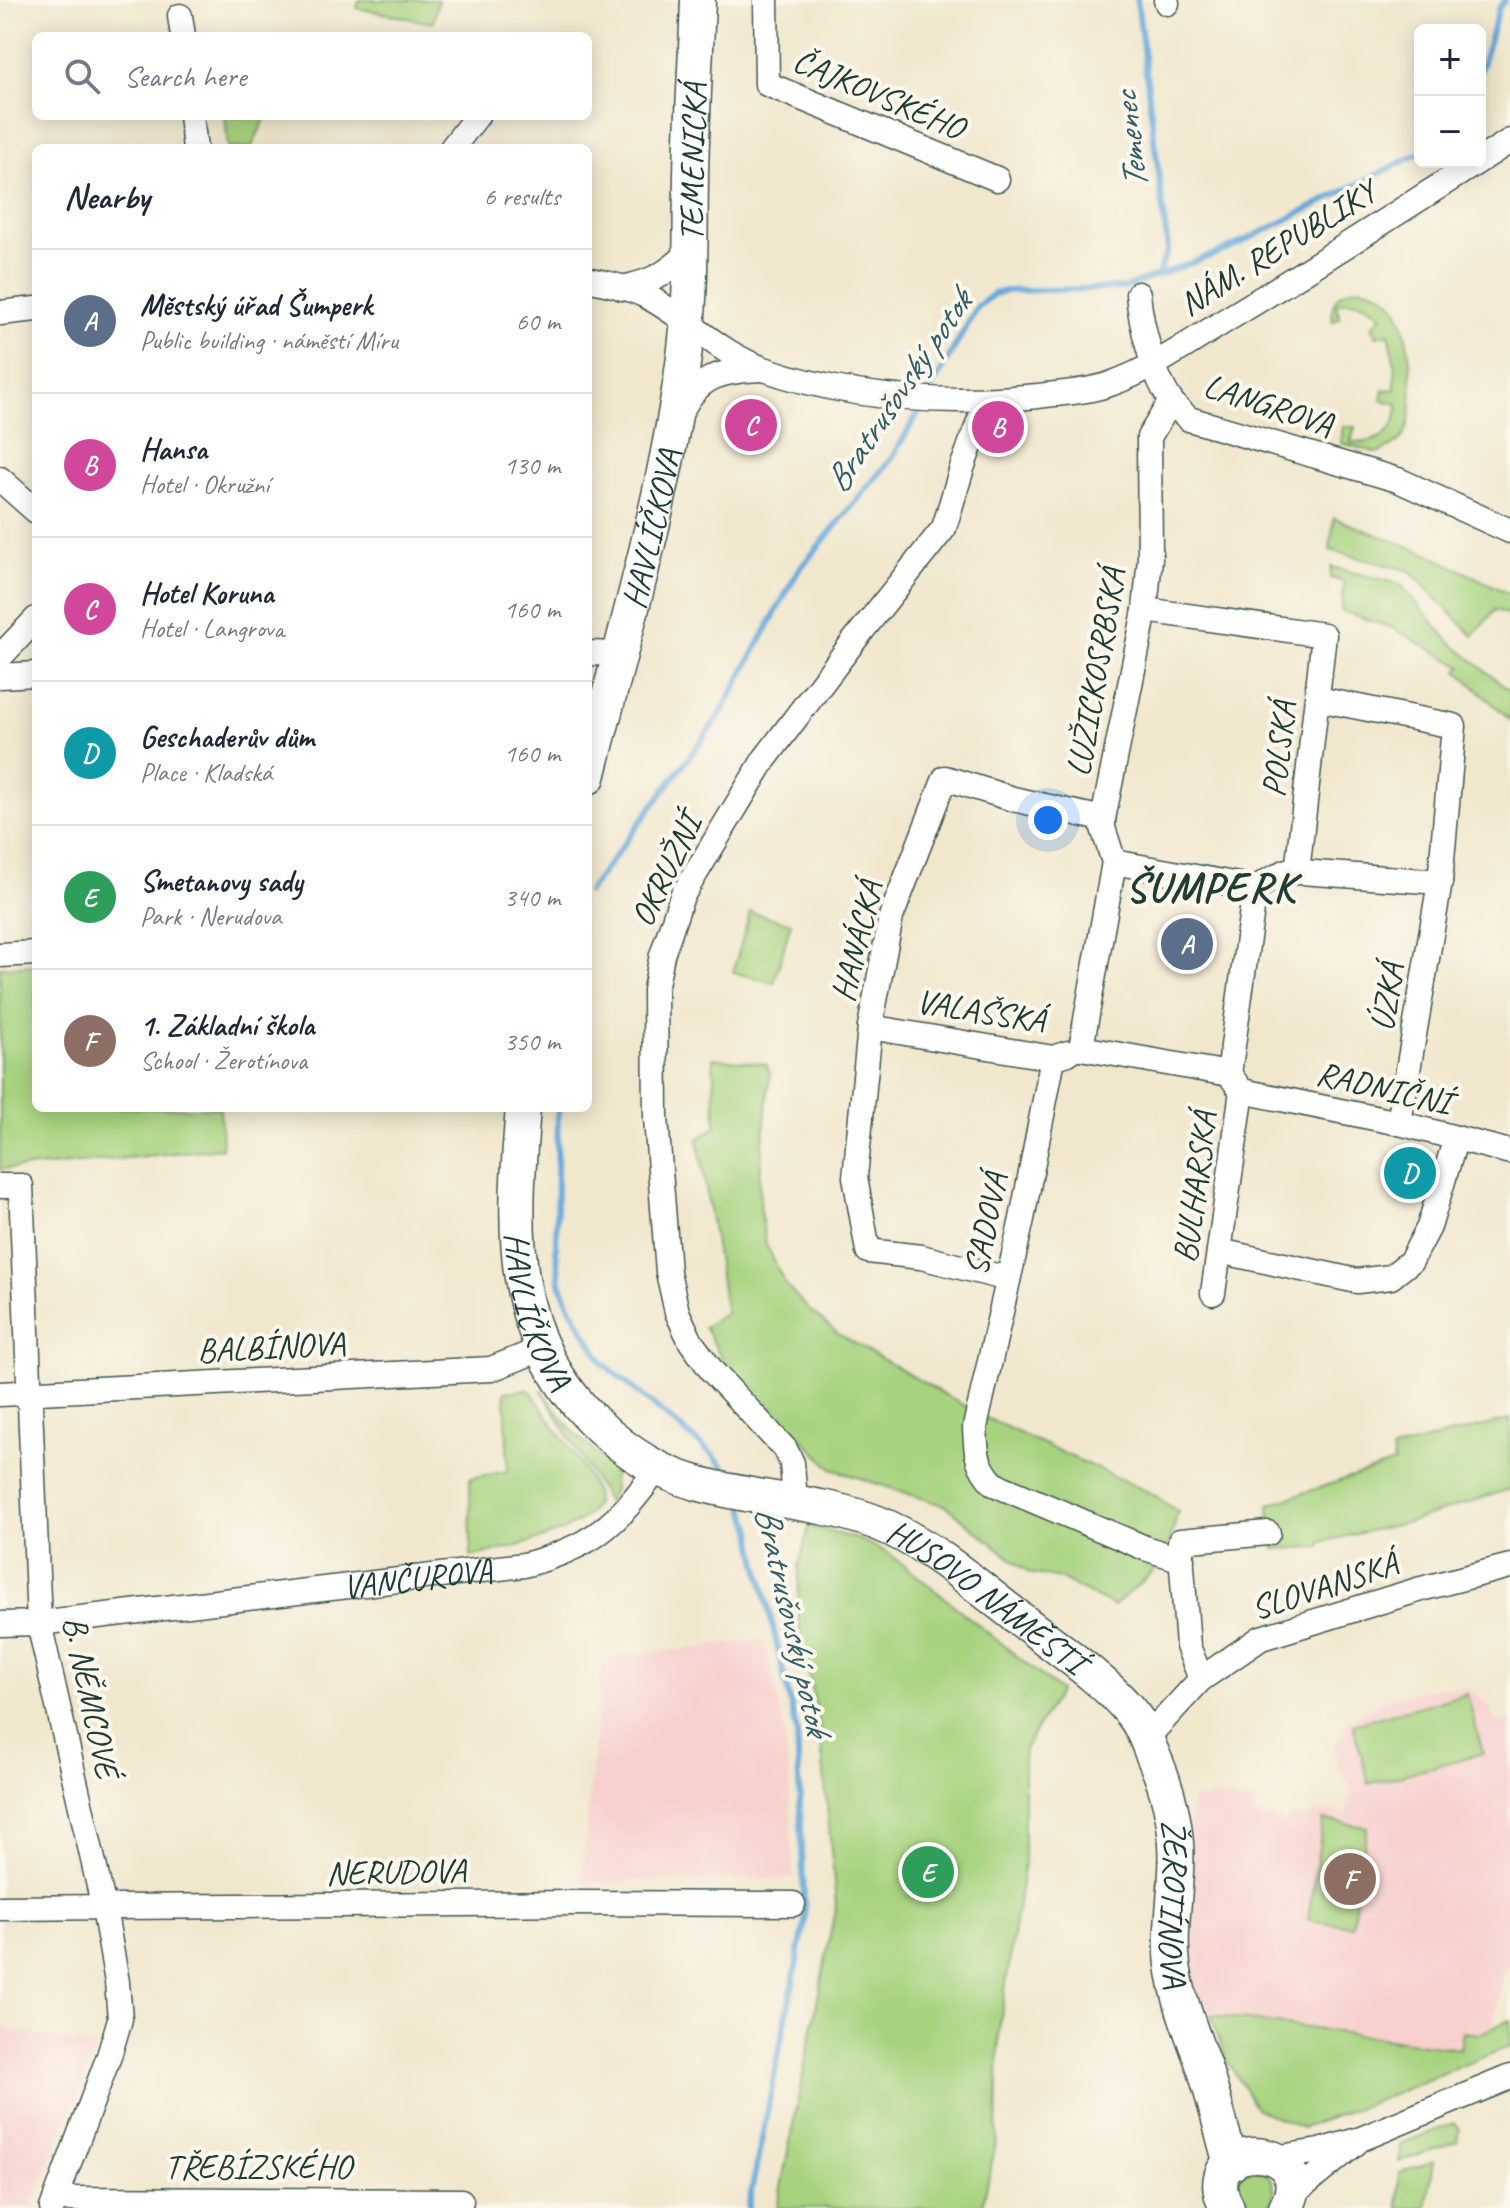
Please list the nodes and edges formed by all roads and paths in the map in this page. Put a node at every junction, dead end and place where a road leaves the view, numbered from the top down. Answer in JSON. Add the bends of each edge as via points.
{"nodes":[{"id":1,"x":698,"y":0,"type":"edge"},
{"id":2,"x":766,"y":0,"type":"edge"},
{"id":3,"x":192,"y":120,"type":"edge"},
{"id":4,"x":474,"y":120,"type":"edge"},
{"id":5,"x":194,"y":144,"type":"edge"},
{"id":6,"x":455,"y":144,"type":"edge"},
{"id":7,"x":1508,"y":146,"type":"edge"},
{"id":8,"x":1486,"y":157,"type":"edge"},
{"id":9,"x":1467,"y":168,"type":"edge"},
{"id":10,"x":997,"y":179,"type":"dead end"},
{"id":11,"x":692,"y":250,"type":"junction"},
{"id":12,"x":592,"y":280,"type":"edge"},
{"id":13,"x":622,"y":288,"type":"junction"},
{"id":14,"x":1138,"y":294,"type":"dead end"},
{"id":15,"x":32,"y":309,"type":"edge"},
{"id":16,"x":0,"y":313,"type":"edge"},
{"id":17,"x":688,"y":323,"type":"junction"},
{"id":18,"x":1154,"y":363,"type":"junction"},
{"id":19,"x":761,"y":369,"type":"junction"},
{"id":20,"x":987,"y":400,"type":"junction"},
{"id":21,"x":1171,"y":401,"type":"junction"},
{"id":22,"x":672,"y":433,"type":"junction"},
{"id":23,"x":0,"y":479,"type":"edge"},
{"id":24,"x":32,"y":507,"type":"edge"},
{"id":25,"x":1510,"y":531,"type":"edge"},
{"id":26,"x":1145,"y":610,"type":"junction"},
{"id":27,"x":32,"y":623,"type":"edge"},
{"id":28,"x":604,"y":654,"type":"edge"},
{"id":29,"x":0,"y":657,"type":"edge"},
{"id":30,"x":32,"y":674,"type":"edge"},
{"id":31,"x":0,"y":676,"type":"edge"},
{"id":32,"x":1318,"y":699,"type":"junction"},
{"id":33,"x":592,"y":746,"type":"edge"},
{"id":34,"x":1103,"y":819,"type":"junction"},
{"id":35,"x":1114,"y":862,"type":"junction"},
{"id":36,"x":1297,"y":872,"type":"junction"},
{"id":37,"x":1440,"y":882,"type":"junction"},
{"id":38,"x":1255,"y":888,"type":"junction"},
{"id":39,"x":32,"y":953,"type":"edge"},
{"id":40,"x":0,"y":955,"type":"edge"},
{"id":41,"x":870,"y":1027,"type":"junction"},
{"id":42,"x":1081,"y":1048,"type":"junction"},
{"id":43,"x":1053,"y":1058,"type":"junction"},
{"id":44,"x":1236,"y":1083,"type":"junction"},
{"id":45,"x":523,"y":1112,"type":"edge"},
{"id":46,"x":1399,"y":1123,"type":"junction"},
{"id":47,"x":1456,"y":1138,"type":"junction"},
{"id":48,"x":1510,"y":1152,"type":"edge"},
{"id":49,"x":10,"y":1186,"type":"edge"},
{"id":50,"x":1219,"y":1251,"type":"junction"},
{"id":51,"x":1008,"y":1279,"type":"junction"},
{"id":52,"x":1213,"y":1293,"type":"dead end"},
{"id":53,"x":541,"y":1349,"type":"junction"},
{"id":54,"x":30,"y":1392,"type":"junction"},
{"id":55,"x":0,"y":1394,"type":"edge"},
{"id":56,"x":657,"y":1469,"type":"junction"},
{"id":57,"x":795,"y":1501,"type":"junction"},
{"id":58,"x":1268,"y":1533,"type":"dead end"},
{"id":59,"x":1182,"y":1560,"type":"junction"},
{"id":60,"x":1510,"y":1566,"type":"edge"},
{"id":61,"x":39,"y":1623,"type":"junction"},
{"id":62,"x":0,"y":1624,"type":"edge"},
{"id":63,"x":1201,"y":1679,"type":"junction"},
{"id":64,"x":1146,"y":1739,"type":"junction"},
{"id":65,"x":793,"y":1904,"type":"dead end"},
{"id":66,"x":0,"y":1908,"type":"edge"},
{"id":67,"x":104,"y":1908,"type":"junction"},
{"id":68,"x":1203,"y":2067,"type":"junction"},
{"id":69,"x":1510,"y":2077,"type":"edge"},
{"id":70,"x":1361,"y":2139,"type":"junction"},
{"id":71,"x":1269,"y":2156,"type":"junction"},
{"id":72,"x":1222,"y":2194,"type":"edge"},
{"id":73,"x":461,"y":2201,"type":"dead end"},
{"id":74,"x":1288,"y":2202,"type":"edge"},
{"id":75,"x":54,"y":2204,"type":"edge"}],
"edges":[{"from":1,"to":11,"type":"street","name":"TEMENICKÁ"},
{"from":2,"to":10,"type":"street","name":"ČAJKOVSKÉHO","via":[[767,84]]},
{"from":3,"to":5,"type":"street"},
{"from":4,"to":6,"type":"street"},
{"from":7,"to":8,"type":"street","name":"NÁM. REPUBLIKY"},
{"from":9,"to":18,"type":"street","name":"NÁM. REPUBLIKY"},
{"from":11,"to":13,"type":"street","via":[[665,275]]},
{"from":11,"to":17,"type":"street","name":"TEMENICKÁ"},
{"from":12,"to":13,"type":"street"},
{"from":13,"to":17,"type":"street","via":[[643,294]]},
{"from":14,"to":18,"type":"street","name":"LANGROVA"},
{"from":15,"to":16,"type":"street"},
{"from":17,"to":19,"type":"street"},
{"from":17,"to":22,"type":"street","name":"HAVLÍČKOVA"},
{"from":18,"to":20,"type":"street","via":[[1089,390]]},
{"from":18,"to":21,"type":"street","name":"LANGROVA"},
{"from":19,"to":20,"type":"street","via":[[866,395]]},
{"from":19,"to":22,"type":"street","via":[[726,372],[701,383]]},
{"from":20,"to":57,"type":"street","name":"OKRUŽNÍ","via":[[944,528],[809,699],[743,793],[682,896],[655,990],[657,1136],[668,1272],[677,1312],[712,1371],[785,1449],[792,1463]]},
{"from":21,"to":25,"type":"street","name":"LANGROVA","via":[[1189,419],[1398,480]]},
{"from":21,"to":26,"type":"street","name":"LUŽICKOSRBSKÁ","via":[[1149,437]]},
{"from":22,"to":28,"type":"street","name":"HAVLÍČKOVA"},
{"from":23,"to":24,"type":"street"},
{"from":26,"to":32,"type":"street","name":"POLSKÁ","via":[[1324,635]]},
{"from":26,"to":34,"type":"street","name":"LUŽICKOSRBSKÁ"},
{"from":27,"to":29,"type":"street"},
{"from":28,"to":33,"type":"street","name":"HAVLÍČKOVA"},
{"from":30,"to":31,"type":"street"},
{"from":32,"to":36,"type":"street","name":"POLSKÁ"},
{"from":32,"to":37,"type":"street","name":"ÚZKÁ","via":[[1454,726]]},
{"from":34,"to":35,"type":"street","name":"LUŽICKOSRBSKÁ"},
{"from":34,"to":41,"type":"street","name":"HANÁCKÁ","via":[[945,778],[891,917]]},
{"from":35,"to":38,"type":"street"},
{"from":35,"to":42,"type":"street"},
{"from":36,"to":37,"type":"street"},
{"from":36,"to":38,"type":"street","via":[[1287,871]]},
{"from":37,"to":46,"type":"street","name":"ÚZKÁ"},
{"from":38,"to":44,"type":"street","name":"BULHARSKÁ"},
{"from":39,"to":40,"type":"street"},
{"from":41,"to":43,"type":"street","name":"VALAŠSKÁ"},
{"from":41,"to":51,"type":"street","name":"HANÁCKÁ","via":[[855,1177],[868,1251],[921,1257]]},
{"from":42,"to":43,"type":"street","name":"VALAŠSKÁ"},
{"from":42,"to":44,"type":"street","name":"RADNIČNÍ"},
{"from":43,"to":51,"type":"street","name":"SADOVÁ"},
{"from":44,"to":46,"type":"street","name":"RADNIČNÍ"},
{"from":44,"to":50,"type":"street","name":"BULHARSKÁ"},
{"from":45,"to":53,"type":"street","name":"HAVLÍČKOVA","via":[[519,1272]]},
{"from":46,"to":47,"type":"street","name":"RADNIČNÍ"},
{"from":47,"to":48,"type":"street","name":"RADNIČNÍ"},
{"from":47,"to":50,"type":"street","via":[[1429,1227],[1411,1261],[1391,1277],[1357,1281]]},
{"from":49,"to":54,"type":"street","name":"B. NĚMCOVÉ"},
{"from":50,"to":52,"type":"street","name":"BULHARSKÁ"},
{"from":51,"to":59,"type":"street","name":"SADOVÁ","via":[[975,1427],[981,1470],[994,1484]]},
{"from":53,"to":54,"type":"street","name":"BALBÍNOVA","via":[[491,1369]]},
{"from":53,"to":56,"type":"street","name":"HAVLÍČKOVA","via":[[561,1385],[590,1418]]},
{"from":54,"to":55,"type":"street","name":"BALBÍNOVA"},
{"from":54,"to":61,"type":"street","name":"B. NĚMCOVÉ"},
{"from":56,"to":57,"type":"street","via":[[725,1490]]},
{"from":56,"to":61,"type":"street","name":"VANČUROVA","via":[[618,1519],[582,1545],[524,1565]]},
{"from":57,"to":64,"type":"street","name":"HUSOVO NÁMĚSTÍ","via":[[868,1520],[912,1540],[1088,1673],[1134,1715]]},
{"from":58,"to":59,"type":"street","via":[[1180,1541]]},
{"from":59,"to":63,"type":"street","via":[[1188,1646]]},
{"from":60,"to":63,"type":"street","name":"SLOVANSKÁ","via":[[1261,1638]]},
{"from":61,"to":62,"type":"street","name":"VANČUROVA"},
{"from":61,"to":67,"type":"street","name":"B. NĚMCOVÉ"},
{"from":63,"to":64,"type":"street","name":"SLOVANSKÁ"},
{"from":64,"to":68,"type":"street","name":"ŽEROTÍNOVA","via":[[1167,1786],[1176,1842],[1172,1962],[1184,2018]]},
{"from":65,"to":67,"type":"street","name":"NERUDOVA"},
{"from":66,"to":67,"type":"street","name":"NERUDOVA"},
{"from":67,"to":75,"type":"street","name":"B. NĚMCOVÉ","via":[[120,2019]]},
{"from":68,"to":71,"type":"street","name":"ŽEROTÍNOVA"},
{"from":68,"to":72,"type":"street","name":"ŽEROTÍNOVA"},
{"from":69,"to":70,"type":"street"},
{"from":70,"to":71,"type":"street","via":[[1319,2151]]},
{"from":70,"to":74,"type":"street"},
{"from":71,"to":72,"type":"street","name":"ŽEROTÍNOVA","via":[[1240,2157]]},
{"from":71,"to":74,"type":"street","name":"ŽEROTÍNOVA","via":[[1288,2174]]},
{"from":73,"to":75,"type":"street","name":"TŘEBÍZSKÉHO"}]}
